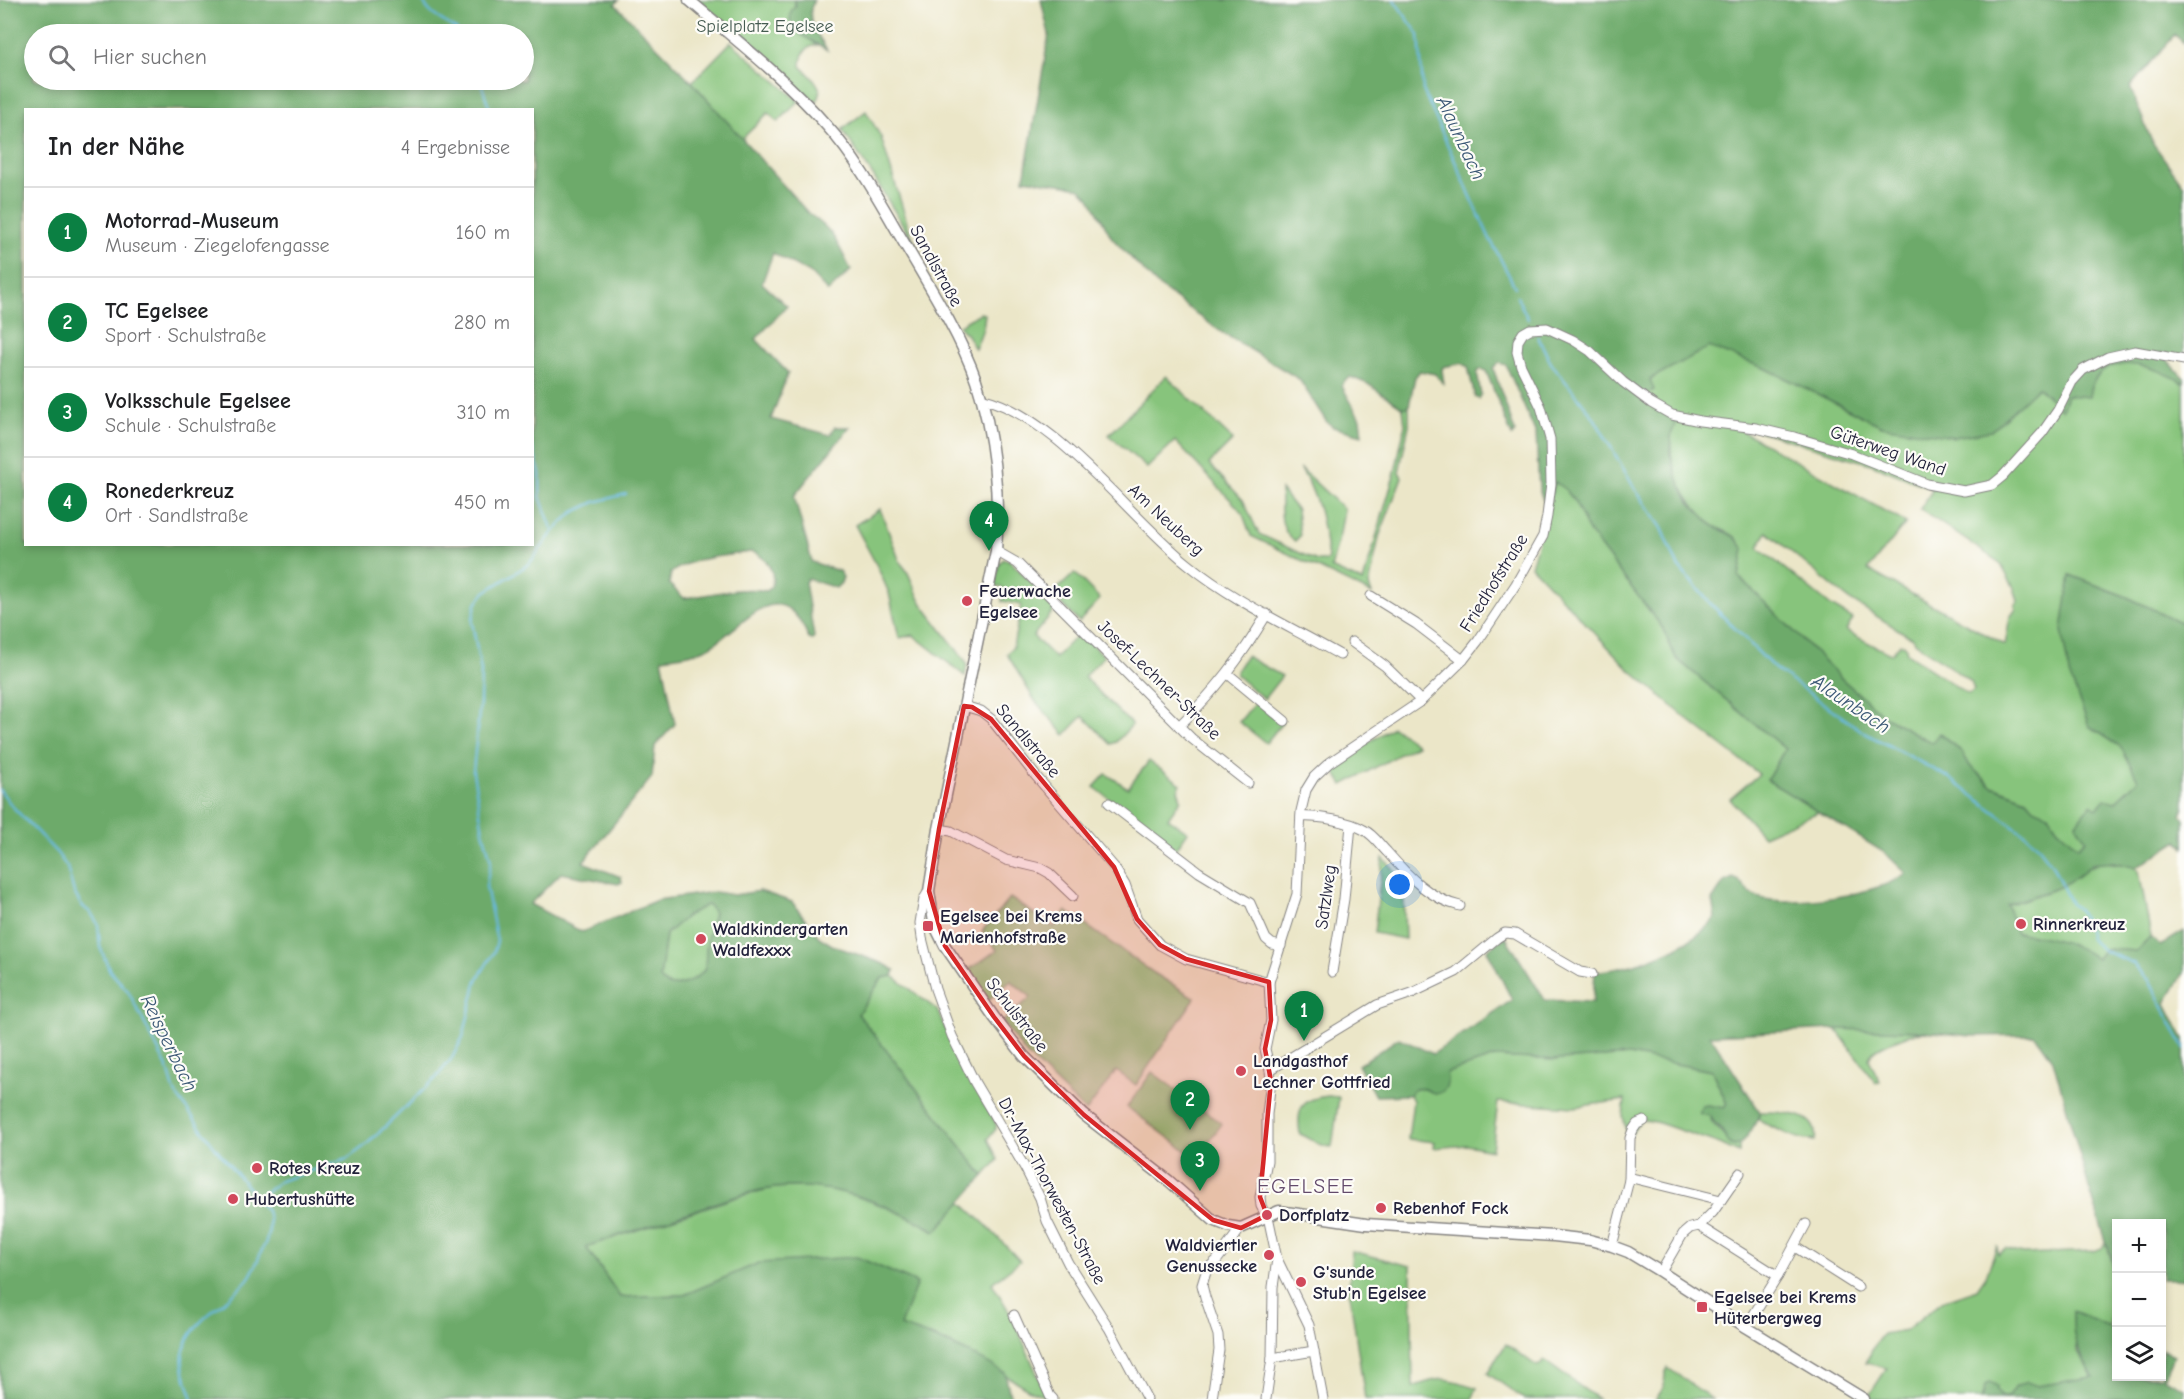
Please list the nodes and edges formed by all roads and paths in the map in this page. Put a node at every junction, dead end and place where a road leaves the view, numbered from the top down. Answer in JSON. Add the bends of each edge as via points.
{"nodes":[{"id":1,"x":689,"y":0,"type":"edge"},
{"id":2,"x":2184,"y":360,"type":"edge"},
{"id":3,"x":981,"y":398,"type":"junction"},
{"id":4,"x":1700,"y":421,"type":"joint"},
{"id":5,"x":996,"y":551,"type":"junction"},
{"id":6,"x":1371,"y":596,"type":"dead end"},
{"id":7,"x":1267,"y":614,"type":"junction"},
{"id":8,"x":1352,"y":642,"type":"dead end"},
{"id":9,"x":1340,"y":655,"type":"dead end"},
{"id":10,"x":1463,"y":660,"type":"junction"},
{"id":11,"x":1228,"y":674,"type":"junction"},
{"id":12,"x":1421,"y":701,"type":"junction"},
{"id":13,"x":964,"y":706,"type":"junction"},
{"id":14,"x":1285,"y":721,"type":"dead end"},
{"id":15,"x":1179,"y":726,"type":"junction"},
{"id":16,"x":1248,"y":783,"type":"dead end"},
{"id":17,"x":1109,"y":803,"type":"dead end"},
{"id":18,"x":1301,"y":817,"type":"junction"},
{"id":19,"x":1351,"y":825,"type":"junction"},
{"id":20,"x":939,"y":829,"type":"junction"},
{"id":21,"x":929,"y":891,"type":"junction"},
{"id":22,"x":1073,"y":896,"type":"dead end"},
{"id":23,"x":1460,"y":906,"type":"dead end"},
{"id":24,"x":1281,"y":946,"type":"junction"},
{"id":25,"x":1332,"y":972,"type":"dead end"},
{"id":26,"x":1592,"y":974,"type":"dead end"},
{"id":27,"x":1269,"y":982,"type":"junction"},
{"id":28,"x":1270,"y":1070,"type":"junction"},
{"id":29,"x":1644,"y":1120,"type":"dead end"},
{"id":30,"x":1740,"y":1173,"type":"dead end"},
{"id":31,"x":1629,"y":1180,"type":"junction"},
{"id":32,"x":1721,"y":1200,"type":"junction"},
{"id":33,"x":1266,"y":1215,"type":"junction"},
{"id":34,"x":1806,"y":1224,"type":"dead end"},
{"id":35,"x":1699,"y":1226,"type":"junction"},
{"id":36,"x":1241,"y":1228,"type":"junction"},
{"id":37,"x":1612,"y":1246,"type":"junction"},
{"id":38,"x":1795,"y":1247,"type":"junction"},
{"id":39,"x":1277,"y":1259,"type":"junction"},
{"id":40,"x":1661,"y":1272,"type":"junction"},
{"id":41,"x":1779,"y":1276,"type":"junction"},
{"id":42,"x":1858,"y":1287,"type":"dead end"},
{"id":43,"x":1014,"y":1315,"type":"dead end"},
{"id":44,"x":1746,"y":1327,"type":"junction"},
{"id":45,"x":1314,"y":1351,"type":"junction"},
{"id":46,"x":1272,"y":1358,"type":"junction"},
{"id":47,"x":1053,"y":1399,"type":"edge"},
{"id":48,"x":1147,"y":1399,"type":"edge"},
{"id":49,"x":1212,"y":1399,"type":"edge"},
{"id":50,"x":1266,"y":1399,"type":"edge"},
{"id":51,"x":1323,"y":1399,"type":"edge"},
{"id":52,"x":1864,"y":1399,"type":"edge"}],
"edges":[{"from":1,"to":3,"type":"street","name":"Sandlstraße","via":[[807,104],[847,151],[951,326]]},
{"from":2,"to":4,"type":"street","name":"Güterweg Wand","via":[[2134,351],[2108,357],[2083,370],[2072,382],[2051,422],[2024,455],[1992,485],[1978,489],[1950,490],[1794,437]]},
{"from":3,"to":5,"type":"street","name":"Sandlstraße","via":[[996,484]]},
{"from":3,"to":7,"type":"street","name":"Am Neuberg","via":[[1011,407],[1039,425],[1189,565]]},
{"from":4,"to":10,"type":"street","name":"Friedhofstraße","via":[[1660,409],[1590,351],[1556,332],[1539,327],[1522,333],[1517,352],[1550,439],[1547,516],[1527,566]]},
{"from":5,"to":13,"type":"street","name":"Sandlstraße"},
{"from":5,"to":15,"type":"street","name":"Josef-Lechner-Straße","via":[[1017,563]]},
{"from":6,"to":10,"type":"street"},
{"from":7,"to":9,"type":"street","name":"Am Neuberg"},
{"from":7,"to":11,"type":"street"},
{"from":8,"to":12,"type":"street","via":[[1385,666]]},
{"from":10,"to":12,"type":"street","name":"Friedhofstraße"},
{"from":11,"to":14,"type":"street"},
{"from":11,"to":15,"type":"street"},
{"from":12,"to":18,"type":"street","name":"Friedhofstraße","via":[[1314,777],[1305,790]]},
{"from":13,"to":20,"type":"street","name":"Schulstraße"},
{"from":13,"to":27,"type":"street","name":"Sandlstraße","via":[[991,719],[1114,867],[1137,919],[1160,945],[1186,959]]},
{"from":15,"to":16,"type":"street","name":"Josef-Lechner-Straße"},
{"from":17,"to":24,"type":"street","via":[[1199,872],[1250,903],[1266,939]]},
{"from":18,"to":19,"type":"street"},
{"from":18,"to":24,"type":"street","name":"Friedhofstraße","via":[[1297,894]]},
{"from":19,"to":23,"type":"street","via":[[1372,835],[1431,894]]},
{"from":19,"to":25,"type":"street","name":"Satzlweg"},
{"from":20,"to":21,"type":"street","name":"Schulstraße"},
{"from":20,"to":22,"type":"street","via":[[951,831],[1006,860],[1040,868]]},
{"from":21,"to":36,"type":"street","name":"Schulstraße","via":[[935,926],[945,946],[1024,1056],[1084,1115],[1213,1220]]},
{"from":21,"to":48,"type":"street","name":"Dr.-Max-Thorwesten-Straße","via":[[920,923],[922,938],[952,1036],[1025,1168],[1068,1263]]},
{"from":24,"to":27,"type":"street","name":"Friedhofstraße"},
{"from":26,"to":28,"type":"street","via":[[1580,972],[1515,934],[1505,933],[1456,972],[1377,1005]]},
{"from":27,"to":28,"type":"street","via":[[1271,1020],[1265,1049]]},
{"from":28,"to":33,"type":"street","via":[[1267,1161],[1260,1197]]},
{"from":29,"to":31,"type":"street","via":[[1633,1130]]},
{"from":30,"to":32,"type":"street"},
{"from":31,"to":32,"type":"street"},
{"from":31,"to":37,"type":"street"},
{"from":32,"to":35,"type":"street"},
{"from":33,"to":36,"type":"street"},
{"from":33,"to":37,"type":"street","via":[[1288,1211],[1366,1224],[1554,1236]]},
{"from":33,"to":39,"type":"street"},
{"from":34,"to":38,"type":"street"},
{"from":35,"to":40,"type":"street","via":[[1683,1234]]},
{"from":35,"to":41,"type":"street"},
{"from":36,"to":49,"type":"street","via":[[1207,1269],[1203,1285],[1218,1335]]},
{"from":37,"to":40,"type":"street"},
{"from":38,"to":41,"type":"street"},
{"from":38,"to":42,"type":"street"},
{"from":39,"to":45,"type":"street","via":[[1309,1325]]},
{"from":39,"to":46,"type":"street"},
{"from":40,"to":44,"type":"street"},
{"from":41,"to":44,"type":"street"},
{"from":43,"to":47,"type":"street"},
{"from":44,"to":52,"type":"street"},
{"from":45,"to":46,"type":"street"},
{"from":45,"to":51,"type":"street"},
{"from":46,"to":50,"type":"street"}]}
